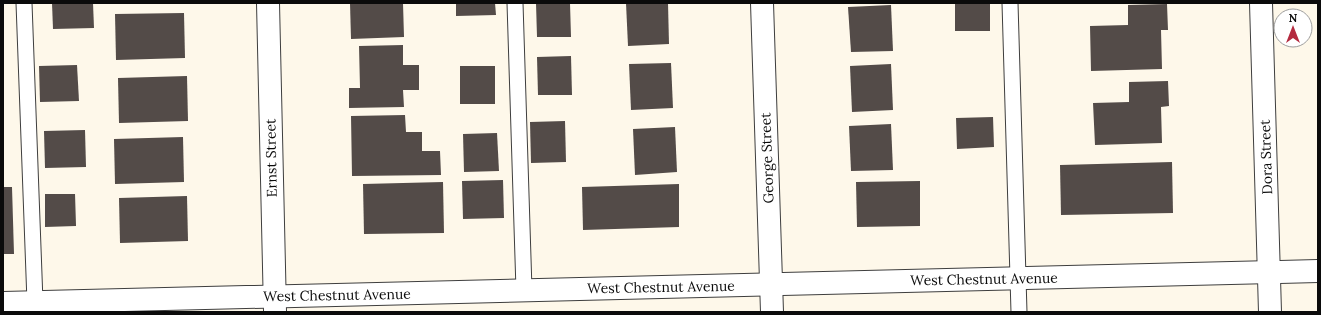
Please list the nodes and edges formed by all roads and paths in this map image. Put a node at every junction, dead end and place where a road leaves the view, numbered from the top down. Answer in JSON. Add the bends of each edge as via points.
{"nodes":[{"id":1,"x":24,"y":3,"type":"edge"},
{"id":2,"x":268,"y":3,"type":"edge"},
{"id":3,"x":515,"y":3,"type":"edge"},
{"id":4,"x":762,"y":3,"type":"edge"},
{"id":5,"x":1010,"y":3,"type":"edge"},
{"id":6,"x":1261,"y":3,"type":"edge"},
{"id":7,"x":1318,"y":271,"type":"edge"},
{"id":8,"x":1270,"y":272,"type":"junction"},
{"id":9,"x":1019,"y":278,"type":"junction"},
{"id":10,"x":771,"y":284,"type":"junction"},
{"id":11,"x":524,"y":290,"type":"junction"},
{"id":12,"x":36,"y":302,"type":"junction"},
{"id":13,"x":3,"y":303,"type":"edge"},
{"id":14,"x":275,"y":304,"type":"edge"},
{"id":15,"x":772,"y":312,"type":"edge"},
{"id":16,"x":1019,"y":312,"type":"edge"},
{"id":17,"x":1270,"y":312,"type":"edge"}],
"edges":[{"from":1,"to":12,"type":"lane"},
{"from":2,"to":14,"type":"street","name":"Ernst Street"},
{"from":3,"to":11,"type":"lane"},
{"from":4,"to":10,"type":"street","name":"George Street"},
{"from":5,"to":9,"type":"lane"},
{"from":6,"to":8,"type":"street","name":"Dora Street"},
{"from":7,"to":8,"type":"street","name":"West Chestnut Avenue"},
{"from":8,"to":9,"type":"street","name":"West Chestnut Avenue"},
{"from":8,"to":17,"type":"street","name":"Dora Street"},
{"from":9,"to":10,"type":"street","name":"West Chestnut Avenue"},
{"from":9,"to":16,"type":"lane"},
{"from":10,"to":11,"type":"street","name":"West Chestnut Avenue"},
{"from":10,"to":15,"type":"street","name":"George Street"},
{"from":11,"to":14,"type":"street","name":"West Chestnut Avenue"},
{"from":12,"to":13,"type":"street","name":"West Chestnut Avenue"},
{"from":12,"to":14,"type":"street","name":"West Chestnut Avenue"}]}
